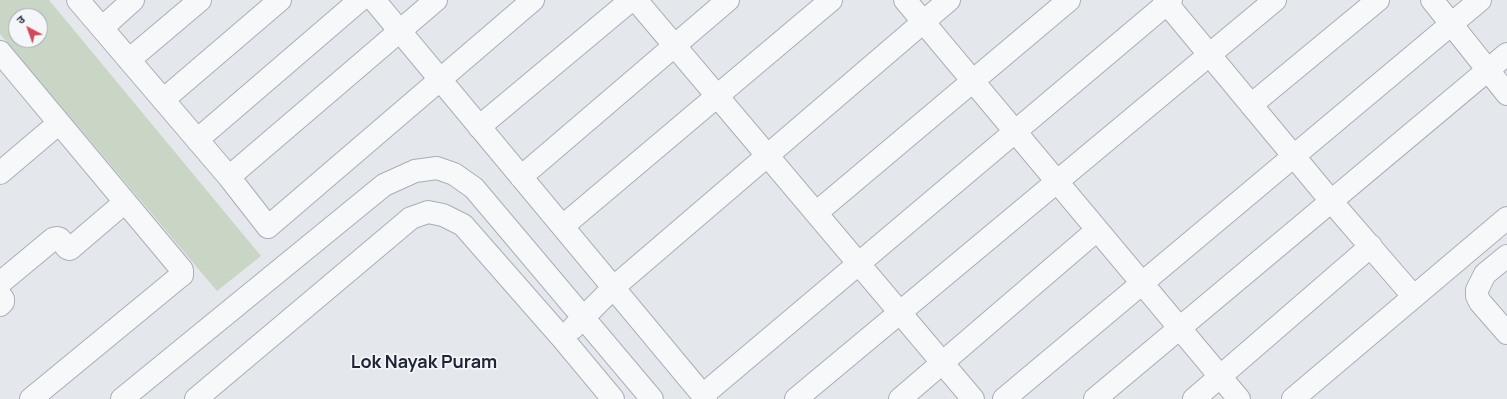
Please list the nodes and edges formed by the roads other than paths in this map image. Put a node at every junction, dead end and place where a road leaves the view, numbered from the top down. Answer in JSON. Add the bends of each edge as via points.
{"nodes":[{"id":1,"x":78,"y":0,"type":"edge"},
{"id":2,"x":133,"y":0,"type":"edge"},
{"id":3,"x":200,"y":0,"type":"edge"},
{"id":4,"x":280,"y":0,"type":"edge"},
{"id":5,"x":360,"y":0,"type":"edge"},
{"id":6,"x":374,"y":0,"type":"edge"},
{"id":7,"x":436,"y":0,"type":"edge"},
{"id":8,"x":533,"y":0,"type":"edge"},
{"id":9,"x":630,"y":0,"type":"edge"},
{"id":10,"x":636,"y":0,"type":"edge"},
{"id":11,"x":728,"y":0,"type":"edge"},
{"id":12,"x":831,"y":0,"type":"edge"},
{"id":13,"x":905,"y":0,"type":"edge"},
{"id":14,"x":949,"y":0,"type":"edge"},
{"id":15,"x":1069,"y":0,"type":"edge"},
{"id":16,"x":1275,"y":0,"type":"edge"},
{"id":17,"x":1378,"y":0,"type":"edge"},
{"id":18,"x":1432,"y":0,"type":"edge"},
{"id":19,"x":1480,"y":0,"type":"edge"},
{"id":20,"x":1168,"y":1,"type":"edge"},
{"id":21,"x":923,"y":22,"type":"junction"},
{"id":22,"x":1451,"y":24,"type":"junction"},
{"id":23,"x":102,"y":28,"type":"junction"},
{"id":24,"x":400,"y":31,"type":"junction"},
{"id":25,"x":675,"y":46,"type":"junction"},
{"id":26,"x":1209,"y":54,"type":"junction"},
{"id":27,"x":1507,"y":54,"type":"edge"},
{"id":28,"x":2,"y":60,"type":"edge"},
{"id":29,"x":129,"y":60,"type":"junction"},
{"id":30,"x":1488,"y":70,"type":"junction"},
{"id":31,"x":440,"y":80,"type":"junction"},
{"id":32,"x":973,"y":81,"type":"junction"},
{"id":33,"x":1507,"y":94,"type":"edge"},
{"id":34,"x":717,"y":96,"type":"junction"},
{"id":35,"x":163,"y":100,"type":"junction"},
{"id":36,"x":1252,"y":105,"type":"junction"},
{"id":37,"x":59,"y":123,"type":"junction"},
{"id":38,"x":480,"y":127,"type":"junction"},
{"id":39,"x":1015,"y":132,"type":"junction"},
{"id":40,"x":197,"y":140,"type":"junction"},
{"id":41,"x":1294,"y":155,"type":"junction"},
{"id":42,"x":768,"y":156,"type":"junction"},
{"id":43,"x":0,"y":173,"type":"edge"},
{"id":44,"x":229,"y":177,"type":"junction"},
{"id":45,"x":521,"y":177,"type":"junction"},
{"id":46,"x":1057,"y":181,"type":"junction"},
{"id":47,"x":1331,"y":201,"type":"junction"},
{"id":48,"x":125,"y":202,"type":"junction"},
{"id":49,"x":816,"y":213,"type":"junction"},
{"id":50,"x":1507,"y":218,"type":"edge"},
{"id":51,"x":563,"y":226,"type":"junction"},
{"id":52,"x":1097,"y":230,"type":"junction"},
{"id":53,"x":1371,"y":246,"type":"junction"},
{"id":54,"x":1507,"y":256,"type":"edge"},
{"id":55,"x":859,"y":264,"type":"junction"},
{"id":56,"x":0,"y":283,"type":"edge"},
{"id":57,"x":1142,"y":283,"type":"junction"},
{"id":58,"x":614,"y":287,"type":"junction"},
{"id":59,"x":0,"y":295,"type":"edge"},
{"id":60,"x":1414,"y":297,"type":"junction"},
{"id":61,"x":0,"y":305,"type":"edge"},
{"id":62,"x":900,"y":312,"type":"junction"},
{"id":63,"x":583,"y":317,"type":"junction"},
{"id":64,"x":1180,"y":328,"type":"junction"},
{"id":65,"x":1507,"y":333,"type":"edge"},
{"id":66,"x":563,"y":339,"type":"junction"},
{"id":67,"x":942,"y":363,"type":"junction"},
{"id":68,"x":1220,"y":376,"type":"junction"},
{"id":69,"x":705,"y":397,"type":"edge"},
{"id":70,"x":31,"y":399,"type":"edge"},
{"id":71,"x":122,"y":399,"type":"edge"},
{"id":72,"x":196,"y":399,"type":"edge"},
{"id":73,"x":613,"y":399,"type":"edge"},
{"id":74,"x":652,"y":399,"type":"edge"},
{"id":75,"x":796,"y":399,"type":"edge"},
{"id":76,"x":900,"y":399,"type":"edge"},
{"id":77,"x":973,"y":399,"type":"edge"},
{"id":78,"x":1004,"y":399,"type":"edge"},
{"id":79,"x":1095,"y":399,"type":"edge"},
{"id":80,"x":1194,"y":399,"type":"edge"},
{"id":81,"x":1239,"y":399,"type":"edge"},
{"id":82,"x":1294,"y":399,"type":"edge"}],
"edges":[{"from":1,"to":23,"type":"street"},
{"from":2,"to":23,"type":"street"},
{"from":3,"to":29,"type":"street"},
{"from":4,"to":35,"type":"street"},
{"from":5,"to":40,"type":"street"},
{"from":6,"to":24,"type":"street"},
{"from":7,"to":24,"type":"street"},
{"from":8,"to":31,"type":"street"},
{"from":9,"to":38,"type":"street"},
{"from":10,"to":25,"type":"street"},
{"from":11,"to":25,"type":"street"},
{"from":12,"to":34,"type":"street"},
{"from":13,"to":21,"type":"street"},
{"from":14,"to":21,"type":"street"},
{"from":15,"to":32,"type":"street"},
{"from":16,"to":26,"type":"street"},
{"from":17,"to":36,"type":"street"},
{"from":18,"to":22,"type":"street"},
{"from":19,"to":22,"type":"street"},
{"from":20,"to":26,"type":"street"},
{"from":20,"to":39,"type":"street"},
{"from":21,"to":32,"type":"street"},
{"from":21,"to":42,"type":"street"},
{"from":22,"to":30,"type":"street"},
{"from":22,"to":41,"type":"street"},
{"from":23,"to":29,"type":"street"},
{"from":24,"to":31,"type":"street"},
{"from":24,"to":44,"type":"street"},
{"from":25,"to":34,"type":"street"},
{"from":25,"to":45,"type":"street"},
{"from":26,"to":36,"type":"street"},
{"from":26,"to":46,"type":"street"},
{"from":27,"to":30,"type":"street"},
{"from":28,"to":37,"type":"street"},
{"from":29,"to":35,"type":"street"},
{"from":30,"to":33,"type":"street"},
{"from":30,"to":47,"type":"street"},
{"from":31,"to":38,"type":"street"},
{"from":31,"to":44,"type":"street","via":[[268,227]]},
{"from":32,"to":39,"type":"street"},
{"from":32,"to":49,"type":"street"},
{"from":34,"to":42,"type":"street"},
{"from":34,"to":51,"type":"street"},
{"from":35,"to":40,"type":"street"},
{"from":36,"to":41,"type":"street"},
{"from":37,"to":43,"type":"street"},
{"from":37,"to":48,"type":"street"},
{"from":38,"to":45,"type":"street"},
{"from":39,"to":46,"type":"street"},
{"from":39,"to":55,"type":"street"},
{"from":40,"to":44,"type":"street"},
{"from":41,"to":47,"type":"street"},
{"from":41,"to":57,"type":"street"},
{"from":42,"to":49,"type":"street"},
{"from":42,"to":58,"type":"street"},
{"from":45,"to":51,"type":"street"},
{"from":46,"to":52,"type":"street"},
{"from":46,"to":62,"type":"street"},
{"from":47,"to":53,"type":"street"},
{"from":47,"to":64,"type":"street"},
{"from":48,"to":56,"type":"street","via":[[70,249],[60,240],[53,239]]},
{"from":48,"to":70,"type":"street","via":[[182,270],[182,275]]},
{"from":49,"to":55,"type":"street"},
{"from":50,"to":60,"type":"street"},
{"from":51,"to":58,"type":"street"},
{"from":52,"to":57,"type":"street"},
{"from":52,"to":67,"type":"street"},
{"from":53,"to":60,"type":"street"},
{"from":53,"to":68,"type":"street"},
{"from":54,"to":65,"type":"street","via":[[1485,274],[1477,290],[1480,302]]},
{"from":55,"to":62,"type":"street"},
{"from":55,"to":69,"type":"street"},
{"from":57,"to":64,"type":"street"},
{"from":57,"to":78,"type":"street"},
{"from":58,"to":63,"type":"street"},
{"from":58,"to":69,"type":"street"},
{"from":59,"to":61,"type":"street","via":[[3,302]]},
{"from":60,"to":82,"type":"street"},
{"from":62,"to":67,"type":"street"},
{"from":62,"to":75,"type":"street"},
{"from":63,"to":66,"type":"street"},
{"from":63,"to":71,"type":"street","via":[[474,188],[454,174],[437,168],[414,171],[384,185]]},
{"from":63,"to":74,"type":"street"},
{"from":64,"to":68,"type":"street"},
{"from":64,"to":79,"type":"street"},
{"from":66,"to":72,"type":"street","via":[[463,225],[443,215],[428,212],[411,218]]},
{"from":66,"to":73,"type":"street"},
{"from":67,"to":76,"type":"street"},
{"from":67,"to":77,"type":"street"},
{"from":68,"to":80,"type":"street"},
{"from":68,"to":81,"type":"street"}]}
